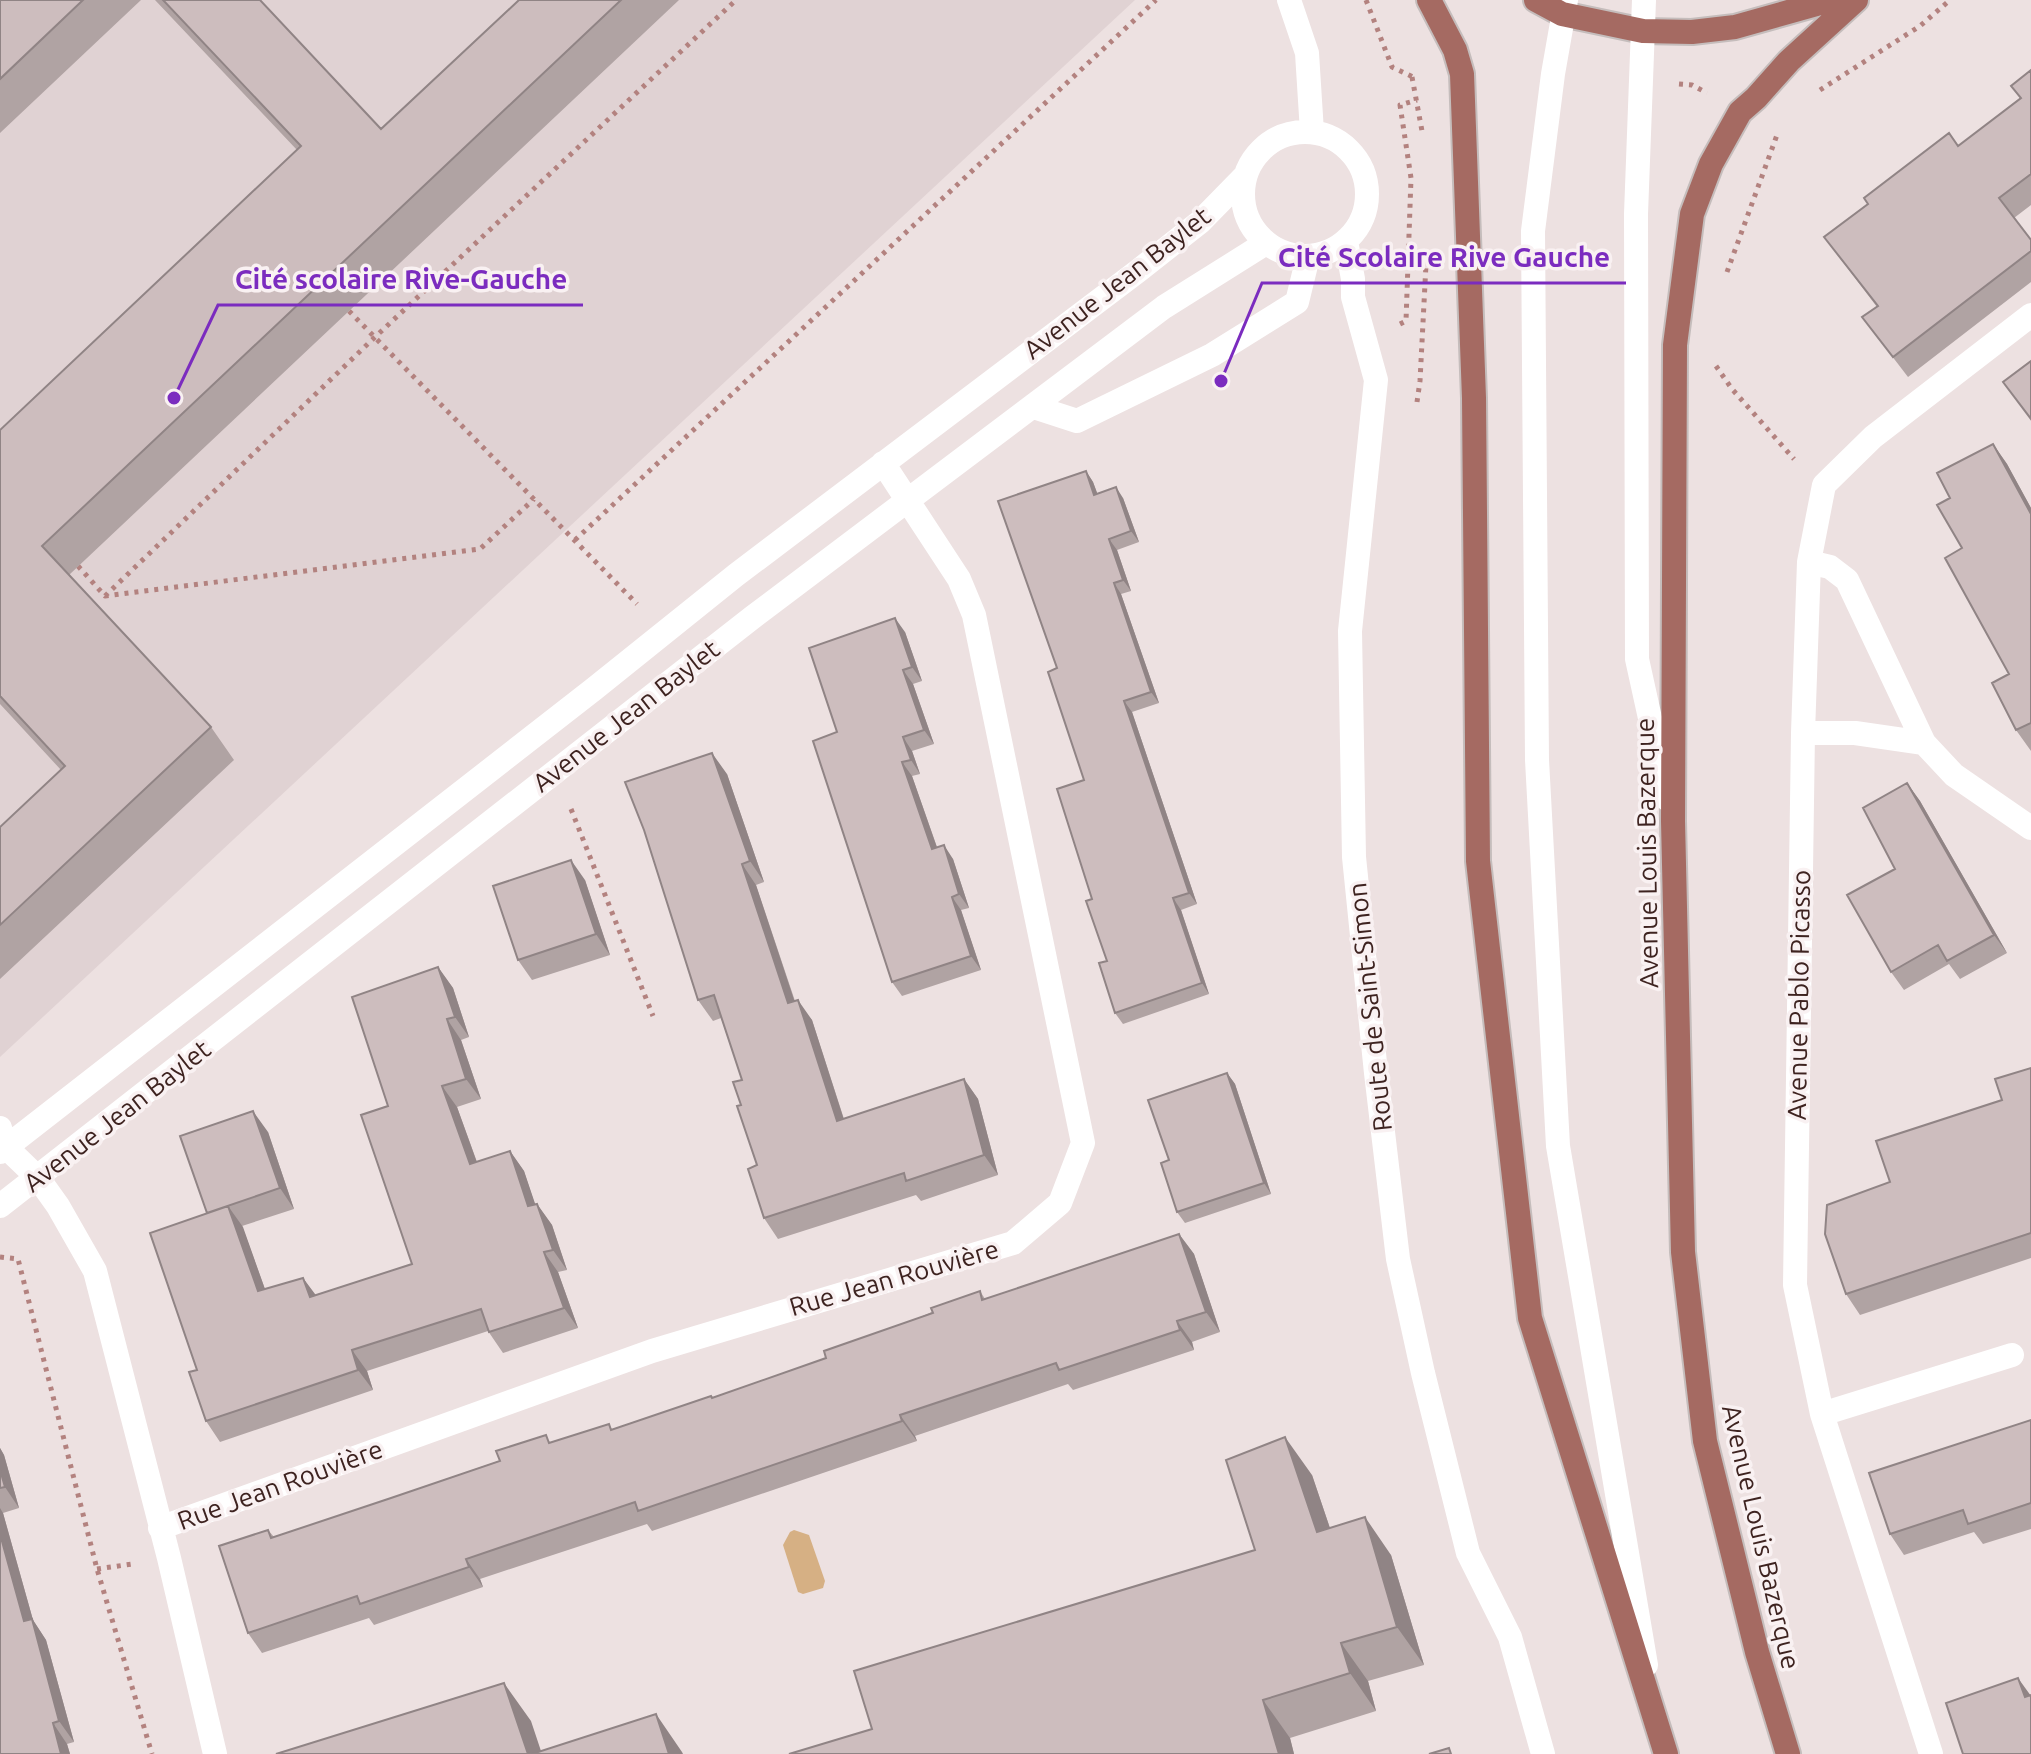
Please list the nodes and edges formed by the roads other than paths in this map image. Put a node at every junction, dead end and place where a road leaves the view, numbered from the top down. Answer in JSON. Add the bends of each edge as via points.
{"nodes":[{"id":1,"x":1289,"y":0,"type":"edge"},
{"id":2,"x":1429,"y":0,"type":"edge"},
{"id":3,"x":1536,"y":0,"type":"edge"},
{"id":4,"x":1644,"y":0,"type":"edge"},
{"id":5,"x":1831,"y":0,"type":"edge"},
{"id":6,"x":1856,"y":0,"type":"edge"},
{"id":7,"x":1564,"y":7,"type":"edge"},
{"id":8,"x":1643,"y":31,"type":"junction"},
{"id":9,"x":1312,"y":132,"type":"junction"},
{"id":10,"x":1245,"y":176,"type":"junction"},
{"id":11,"x":1346,"y":241,"type":"junction"},
{"id":12,"x":1266,"y":243,"type":"junction"},
{"id":13,"x":1308,"y":257,"type":"junction"},
{"id":14,"x":2031,"y":315,"type":"edge"},
{"id":15,"x":1034,"y":407,"type":"junction"},
{"id":16,"x":883,"y":463,"type":"junction"},
{"id":17,"x":908,"y":500,"type":"junction"},
{"id":18,"x":1809,"y":562,"type":"junction"},
{"id":19,"x":1803,"y":733,"type":"junction"},
{"id":20,"x":1924,"y":743,"type":"junction"},
{"id":21,"x":1673,"y":821,"type":"junction"},
{"id":22,"x":2031,"y":828,"type":"edge"},
{"id":23,"x":2,"y":1143,"type":"edge"},
{"id":24,"x":38,"y":1178,"type":"junction"},
{"id":25,"x":0,"y":1206,"type":"edge"},
{"id":26,"x":2012,"y":1355,"type":"dead end"},
{"id":27,"x":1822,"y":1414,"type":"junction"},
{"id":28,"x":160,"y":1528,"type":"junction"},
{"id":29,"x":1658,"y":1731,"type":"junction"},
{"id":30,"x":215,"y":1754,"type":"edge"},
{"id":31,"x":1543,"y":1754,"type":"edge"},
{"id":32,"x":1666,"y":1754,"type":"edge"},
{"id":33,"x":1788,"y":1754,"type":"edge"},
{"id":34,"x":1931,"y":1754,"type":"edge"}],
"edges":[{"from":1,"to":9,"type":"street","via":[[1307,53]]},
{"from":2,"to":29,"type":"main road","via":[[1462,74],[1474,398],[1478,861],[1530,1318]]},
{"from":3,"to":7,"type":"main road"},
{"from":4,"to":8,"type":"street"},
{"from":5,"to":8,"type":"main road","via":[[1722,30]]},
{"from":6,"to":21,"type":"main road","name":"Avenue Louis Bazerque","via":[[1740,112],[1711,164],[1692,214],[1675,345]]},
{"from":7,"to":8,"type":"main road"},
{"from":7,"to":29,"type":"street","via":[[1533,231],[1537,760],[1557,1131]]},
{"from":8,"to":21,"type":"street","via":[[1636,214],[1637,659]]},
{"from":9,"to":10,"type":"street","via":[[1287,135],[1264,147]]},
{"from":9,"to":11,"type":"street","via":[[1349,149],[1368,185],[1360,225]]},
{"from":10,"to":12,"type":"street","via":[[1245,213]]},
{"from":10,"to":16,"type":"street","name":"Avenue Jean Baylet","via":[[1200,222]]},
{"from":11,"to":13,"type":"street","via":[[1328,253]]},
{"from":11,"to":31,"type":"street","name":"Route de Saint-Simon","via":[[1353,297],[1376,380],[1350,631],[1354,857],[1398,1259],[1468,1553],[1510,1637]]},
{"from":12,"to":13,"type":"street"},
{"from":12,"to":15,"type":"street","name":"Avenue Jean Baylet","via":[[1164,307]]},
{"from":13,"to":15,"type":"street","via":[[1297,302],[1212,355],[1077,421]]},
{"from":14,"to":18,"type":"street","name":"Avenue Pablo Picasso","via":[[1873,437],[1824,485]]},
{"from":15,"to":17,"type":"street","name":"Avenue Jean Baylet"},
{"from":16,"to":17,"type":"street","name":"Rue Jean Rouvière"},
{"from":16,"to":23,"type":"street","name":"Avenue Jean Baylet"},
{"from":17,"to":24,"type":"street","name":"Avenue Jean Baylet"},
{"from":17,"to":28,"type":"street","name":"Rue Jean Rouvière","via":[[959,579],[974,615],[1083,1143],[1060,1203],[1013,1243],[652,1351]]},
{"from":18,"to":19,"type":"street","name":"Avenue Pablo Picasso"},
{"from":18,"to":20,"type":"street","via":[[1830,567],[1847,580]]},
{"from":19,"to":20,"type":"street","via":[[1855,733]]},
{"from":19,"to":27,"type":"street","name":"Avenue Pablo Picasso","via":[[1795,1285]]},
{"from":20,"to":22,"type":"street","via":[[1954,775]]},
{"from":21,"to":33,"type":"main road","name":"Avenue Louis Bazerque","via":[[1683,1252],[1705,1441]]},
{"from":23,"to":24,"type":"street"},
{"from":24,"to":25,"type":"street","name":"Avenue Jean Baylet"},
{"from":24,"to":28,"type":"street","via":[[95,1271]]},
{"from":26,"to":27,"type":"street"},
{"from":27,"to":34,"type":"street","name":"Avenue Pablo Picasso"},
{"from":28,"to":30,"type":"street"},
{"from":29,"to":32,"type":"main road"}]}
